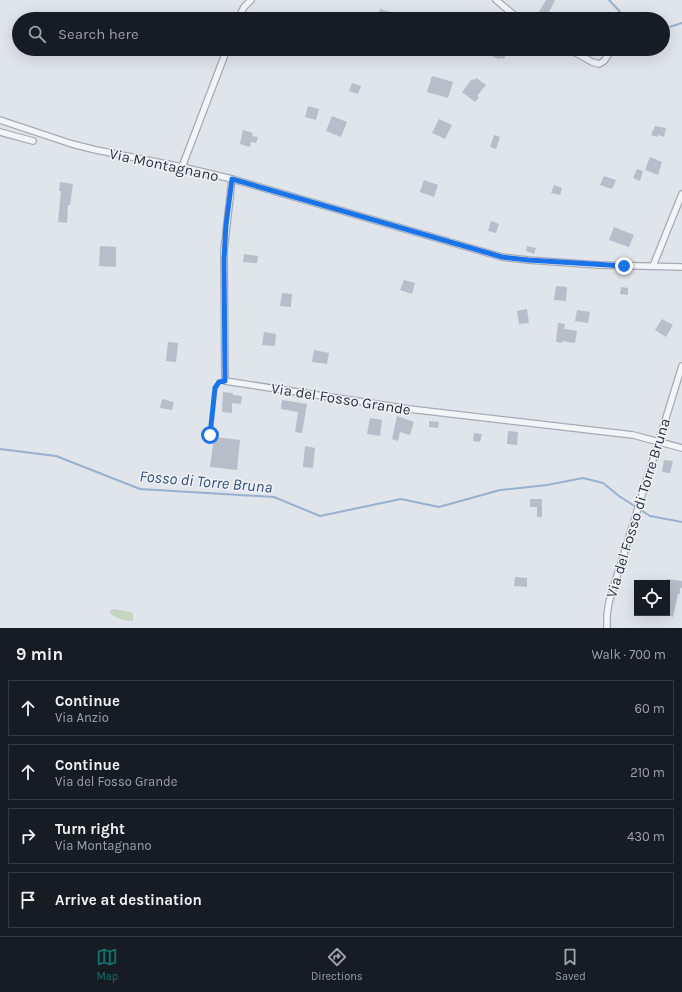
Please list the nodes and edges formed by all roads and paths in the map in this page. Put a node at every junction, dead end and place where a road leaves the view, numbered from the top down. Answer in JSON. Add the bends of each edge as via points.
{"nodes":[{"id":1,"x":251,"y":0,"type":"edge"},
{"id":2,"x":496,"y":0,"type":"edge"},
{"id":3,"x":242,"y":12,"type":"edge"},
{"id":4,"x":510,"y":12,"type":"edge"},
{"id":5,"x":224,"y":56,"type":"edge"},
{"id":6,"x":581,"y":56,"type":"edge"},
{"id":7,"x":607,"y":56,"type":"edge"},
{"id":8,"x":0,"y":120,"type":"edge"},
{"id":9,"x":0,"y":132,"type":"edge"},
{"id":10,"x":33,"y":141,"type":"dead end"},
{"id":11,"x":182,"y":167,"type":"junction"},
{"id":12,"x":232,"y":179,"type":"junction"},
{"id":13,"x":682,"y":194,"type":"edge"},
{"id":14,"x":653,"y":266,"type":"junction"},
{"id":15,"x":682,"y":267,"type":"edge"},
{"id":16,"x":682,"y":366,"type":"edge"},
{"id":17,"x":223,"y":381,"type":"junction"},
{"id":18,"x":210,"y":435,"type":"dead end"},
{"id":19,"x":659,"y":442,"type":"junction"},
{"id":20,"x":682,"y":448,"type":"edge"},
{"id":21,"x":607,"y":628,"type":"edge"}],
"edges":[{"from":1,"to":3,"type":"street"},
{"from":2,"to":4,"type":"street"},
{"from":5,"to":11,"type":"street"},
{"from":6,"to":7,"type":"street","via":[[599,64]]},
{"from":8,"to":11,"type":"street","name":"Via Montagnano","via":[[81,146]]},
{"from":9,"to":10,"type":"street"},
{"from":11,"to":12,"type":"street","name":"Via Montagnano"},
{"from":12,"to":14,"type":"street","name":"Via Montagnano","via":[[502,257],[535,261]]},
{"from":12,"to":17,"type":"street","via":[[224,259]]},
{"from":13,"to":14,"type":"street"},
{"from":14,"to":15,"type":"street","name":"Via Montagnano"},
{"from":16,"to":19,"type":"street","name":"Via del Fosso di Torre Bruna"},
{"from":17,"to":18,"type":"path","via":[[215,388]]},
{"from":17,"to":19,"type":"street","name":"Via del Fosso Grande","via":[[409,409],[630,435]]},
{"from":19,"to":20,"type":"street","name":"Via del Fosso Grande"},
{"from":19,"to":21,"type":"street","name":"Via del Fosso di Torre Bruna","via":[[609,602]]}]}
